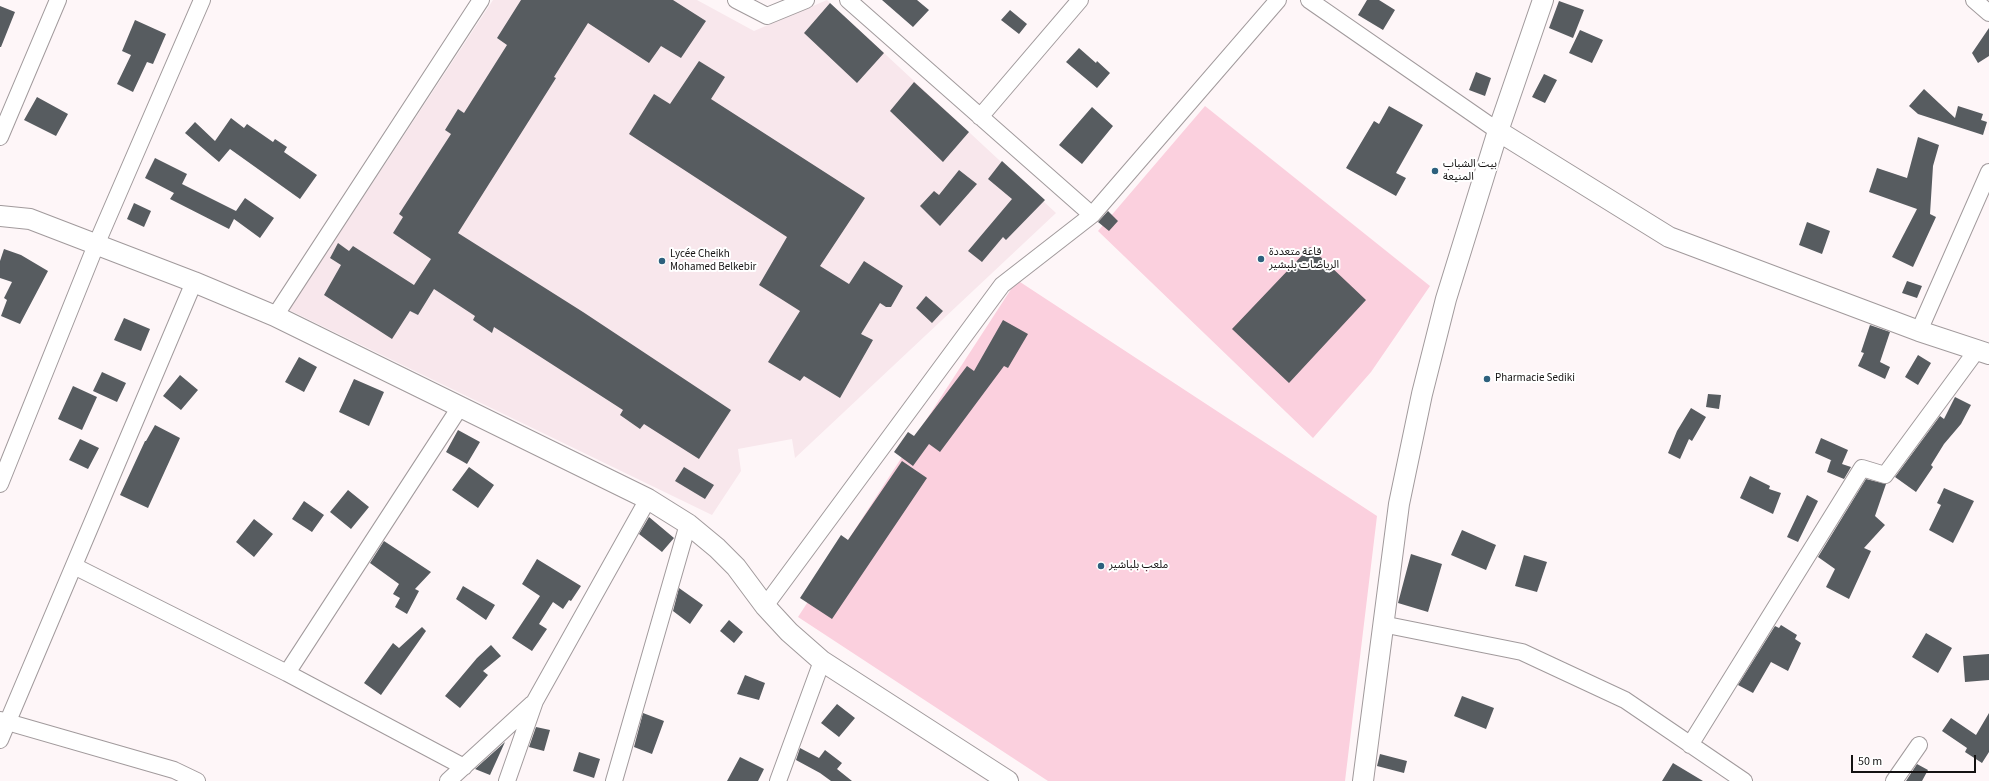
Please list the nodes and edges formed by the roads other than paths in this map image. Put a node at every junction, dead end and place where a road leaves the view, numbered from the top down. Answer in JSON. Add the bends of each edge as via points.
{"nodes":[{"id":1,"x":58,"y":0,"type":"edge"},
{"id":2,"x":202,"y":0,"type":"edge"},
{"id":3,"x":480,"y":0,"type":"edge"},
{"id":4,"x":736,"y":0,"type":"edge"},
{"id":5,"x":806,"y":0,"type":"edge"},
{"id":6,"x":848,"y":0,"type":"edge"},
{"id":7,"x":1080,"y":0,"type":"edge"},
{"id":8,"x":1278,"y":0,"type":"edge"},
{"id":9,"x":1309,"y":0,"type":"edge"},
{"id":10,"x":1543,"y":0,"type":"edge"},
{"id":11,"x":1974,"y":0,"type":"edge"},
{"id":12,"x":1989,"y":12,"type":"edge"},
{"id":13,"x":980,"y":117,"type":"junction"},
{"id":14,"x":1498,"y":131,"type":"junction"},
{"id":15,"x":0,"y":137,"type":"edge"},
{"id":16,"x":1989,"y":172,"type":"edge"},
{"id":17,"x":1092,"y":215,"type":"junction"},
{"id":18,"x":0,"y":216,"type":"edge"},
{"id":19,"x":96,"y":245,"type":"junction"},
{"id":20,"x":194,"y":282,"type":"junction"},
{"id":21,"x":274,"y":316,"type":"junction"},
{"id":22,"x":1919,"y":331,"type":"junction"},
{"id":23,"x":1983,"y":352,"type":"edge"},
{"id":24,"x":460,"y":407,"type":"junction"},
{"id":25,"x":0,"y":484,"type":"edge"},
{"id":26,"x":648,"y":499,"type":"junction"},
{"id":27,"x":688,"y":524,"type":"junction"},
{"id":28,"x":74,"y":566,"type":"junction"},
{"id":29,"x":765,"y":606,"type":"junction"},
{"id":30,"x":1382,"y":624,"type":"junction"},
{"id":31,"x":822,"y":661,"type":"junction"},
{"id":32,"x":287,"y":673,"type":"junction"},
{"id":33,"x":535,"y":701,"type":"junction"},
{"id":34,"x":4,"y":721,"type":"edge"},
{"id":35,"x":0,"y":740,"type":"edge"},
{"id":36,"x":1690,"y":745,"type":"junction"},
{"id":37,"x":1919,"y":745,"type":"dead end"},
{"id":38,"x":464,"y":767,"type":"junction"},
{"id":39,"x":197,"y":781,"type":"edge"},
{"id":40,"x":448,"y":781,"type":"edge"},
{"id":41,"x":507,"y":781,"type":"edge"},
{"id":42,"x":614,"y":781,"type":"edge"},
{"id":43,"x":778,"y":781,"type":"edge"},
{"id":44,"x":1008,"y":781,"type":"edge"},
{"id":45,"x":1363,"y":781,"type":"edge"},
{"id":46,"x":1744,"y":781,"type":"edge"},
{"id":47,"x":1894,"y":781,"type":"edge"}],
"edges":[{"from":1,"to":15,"type":"street"},
{"from":2,"to":19,"type":"street"},
{"from":3,"to":21,"type":"street"},
{"from":4,"to":5,"type":"street","via":[[767,16]]},
{"from":6,"to":13,"type":"street"},
{"from":7,"to":13,"type":"street"},
{"from":8,"to":17,"type":"street"},
{"from":9,"to":14,"type":"street"},
{"from":10,"to":14,"type":"street"},
{"from":11,"to":12,"type":"street"},
{"from":13,"to":17,"type":"street"},
{"from":14,"to":22,"type":"street","via":[[1669,237]]},
{"from":14,"to":30,"type":"street","via":[[1446,299],[1422,394],[1399,504]]},
{"from":16,"to":22,"type":"street"},
{"from":17,"to":29,"type":"street","via":[[1002,285]]},
{"from":18,"to":19,"type":"street","via":[[30,219]]},
{"from":19,"to":20,"type":"street"},
{"from":19,"to":25,"type":"street"},
{"from":20,"to":21,"type":"street"},
{"from":20,"to":28,"type":"street"},
{"from":21,"to":24,"type":"street"},
{"from":22,"to":23,"type":"street"},
{"from":23,"to":36,"type":"street","via":[[1885,475],[1862,468]]},
{"from":24,"to":26,"type":"street"},
{"from":24,"to":32,"type":"street"},
{"from":26,"to":27,"type":"street"},
{"from":26,"to":33,"type":"street"},
{"from":27,"to":29,"type":"street","via":[[736,567]]},
{"from":27,"to":42,"type":"street"},
{"from":28,"to":32,"type":"street"},
{"from":28,"to":34,"type":"street"},
{"from":29,"to":31,"type":"street","via":[[789,632]]},
{"from":30,"to":36,"type":"street","via":[[1522,652],[1625,700]]},
{"from":30,"to":45,"type":"street"},
{"from":31,"to":43,"type":"street"},
{"from":31,"to":44,"type":"street"},
{"from":32,"to":38,"type":"street"},
{"from":33,"to":38,"type":"street"},
{"from":33,"to":41,"type":"street"},
{"from":34,"to":35,"type":"street"},
{"from":34,"to":39,"type":"street","via":[[174,770]]},
{"from":36,"to":46,"type":"street"},
{"from":37,"to":47,"type":"street"},
{"from":38,"to":40,"type":"street"}]}
